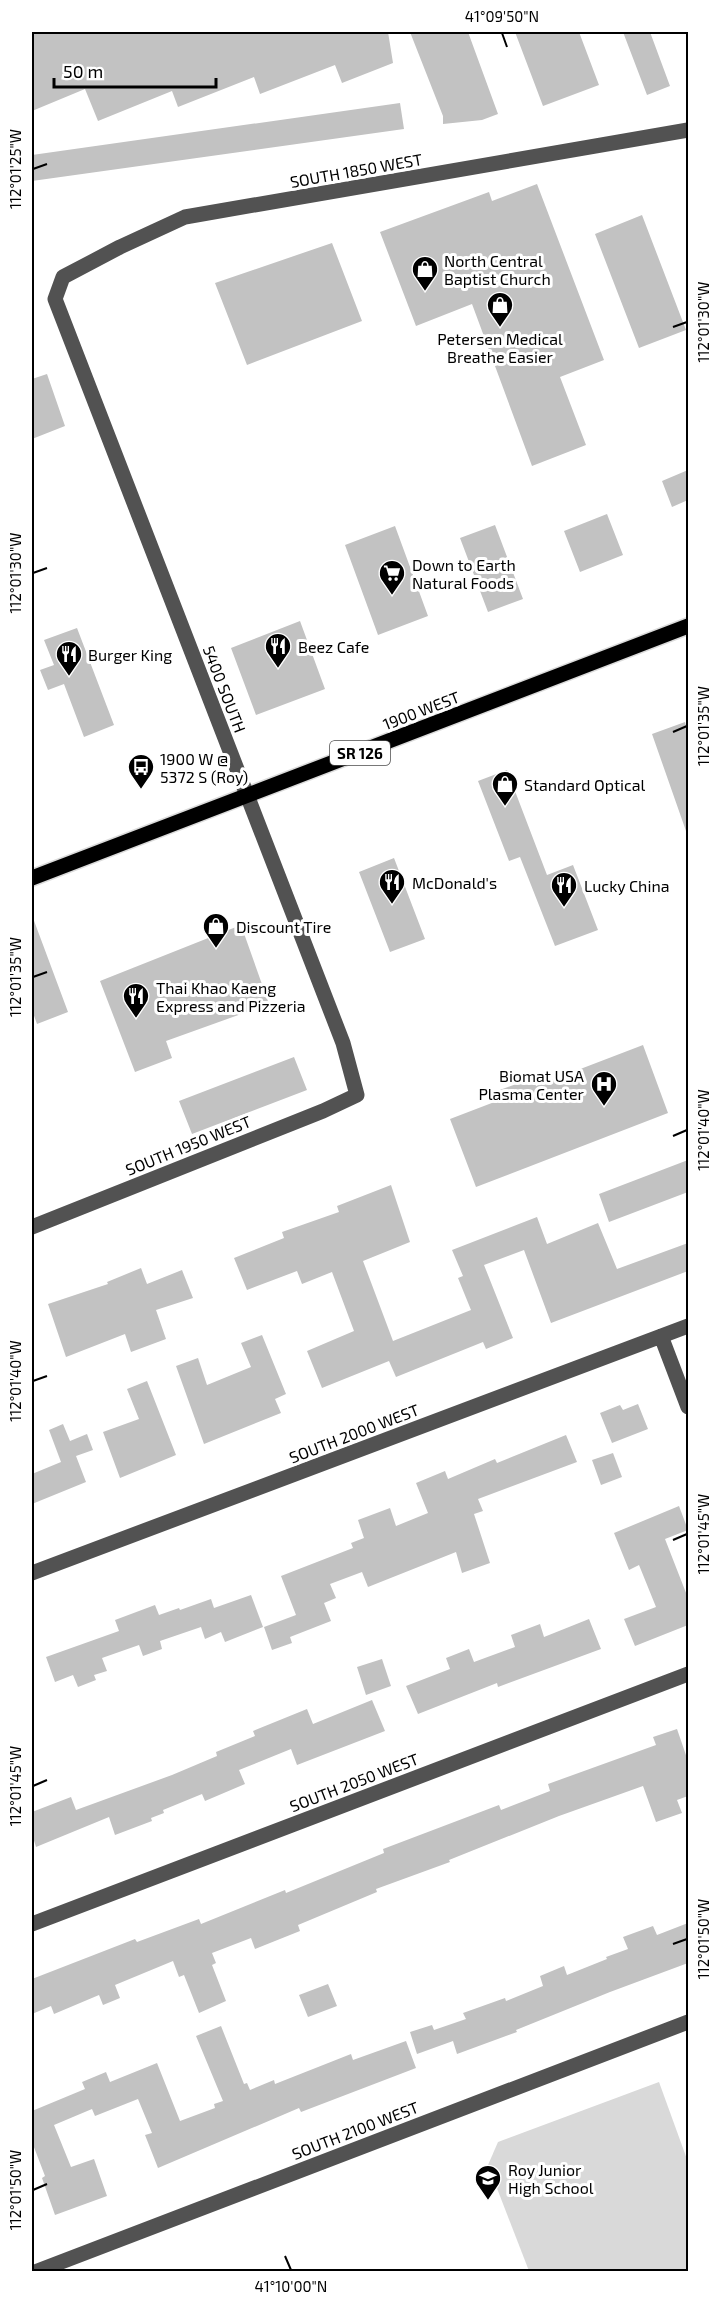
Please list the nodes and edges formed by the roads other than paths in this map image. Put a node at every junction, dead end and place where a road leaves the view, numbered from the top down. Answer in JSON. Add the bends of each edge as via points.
{"nodes":[{"id":1,"x":688,"y":130,"type":"edge"},
{"id":2,"x":55,"y":299,"type":"joint"},
{"id":3,"x":688,"y":626,"type":"edge"},
{"id":4,"x":247,"y":796,"type":"junction"},
{"id":5,"x":32,"y":878,"type":"edge"},
{"id":6,"x":357,"y":1095,"type":"joint"},
{"id":7,"x":32,"y":1227,"type":"edge"},
{"id":8,"x":688,"y":1326,"type":"edge"},
{"id":9,"x":661,"y":1336,"type":"junction"},
{"id":10,"x":688,"y":1407,"type":"edge"},
{"id":11,"x":32,"y":1573,"type":"edge"},
{"id":12,"x":688,"y":1674,"type":"edge"},
{"id":13,"x":32,"y":1924,"type":"edge"},
{"id":14,"x":688,"y":2022,"type":"edge"},
{"id":15,"x":35,"y":2271,"type":"edge"}],
"edges":[{"from":1,"to":2,"type":"street","name":"SOUTH 1850 WEST","via":[[185,217],[63,278]]},
{"from":2,"to":4,"type":"street","name":"5400 SOUTH"},
{"from":3,"to":4,"type":"main road","name":"1900 WEST","number":"SR 126"},
{"from":4,"to":5,"type":"main road","name":"1900 WEST","number":"SR 126"},
{"from":4,"to":6,"type":"street","name":"5400 SOUTH","via":[[343,1043]]},
{"from":6,"to":7,"type":"street","name":"SOUTH 1950 WEST"},
{"from":8,"to":9,"type":"street","name":"SOUTH 2000 WEST"},
{"from":9,"to":10,"type":"street"},
{"from":9,"to":11,"type":"street","name":"SOUTH 2000 WEST"},
{"from":12,"to":13,"type":"street","name":"SOUTH 2050 WEST"},
{"from":14,"to":15,"type":"street","name":"SOUTH 2100 WEST"}]}
